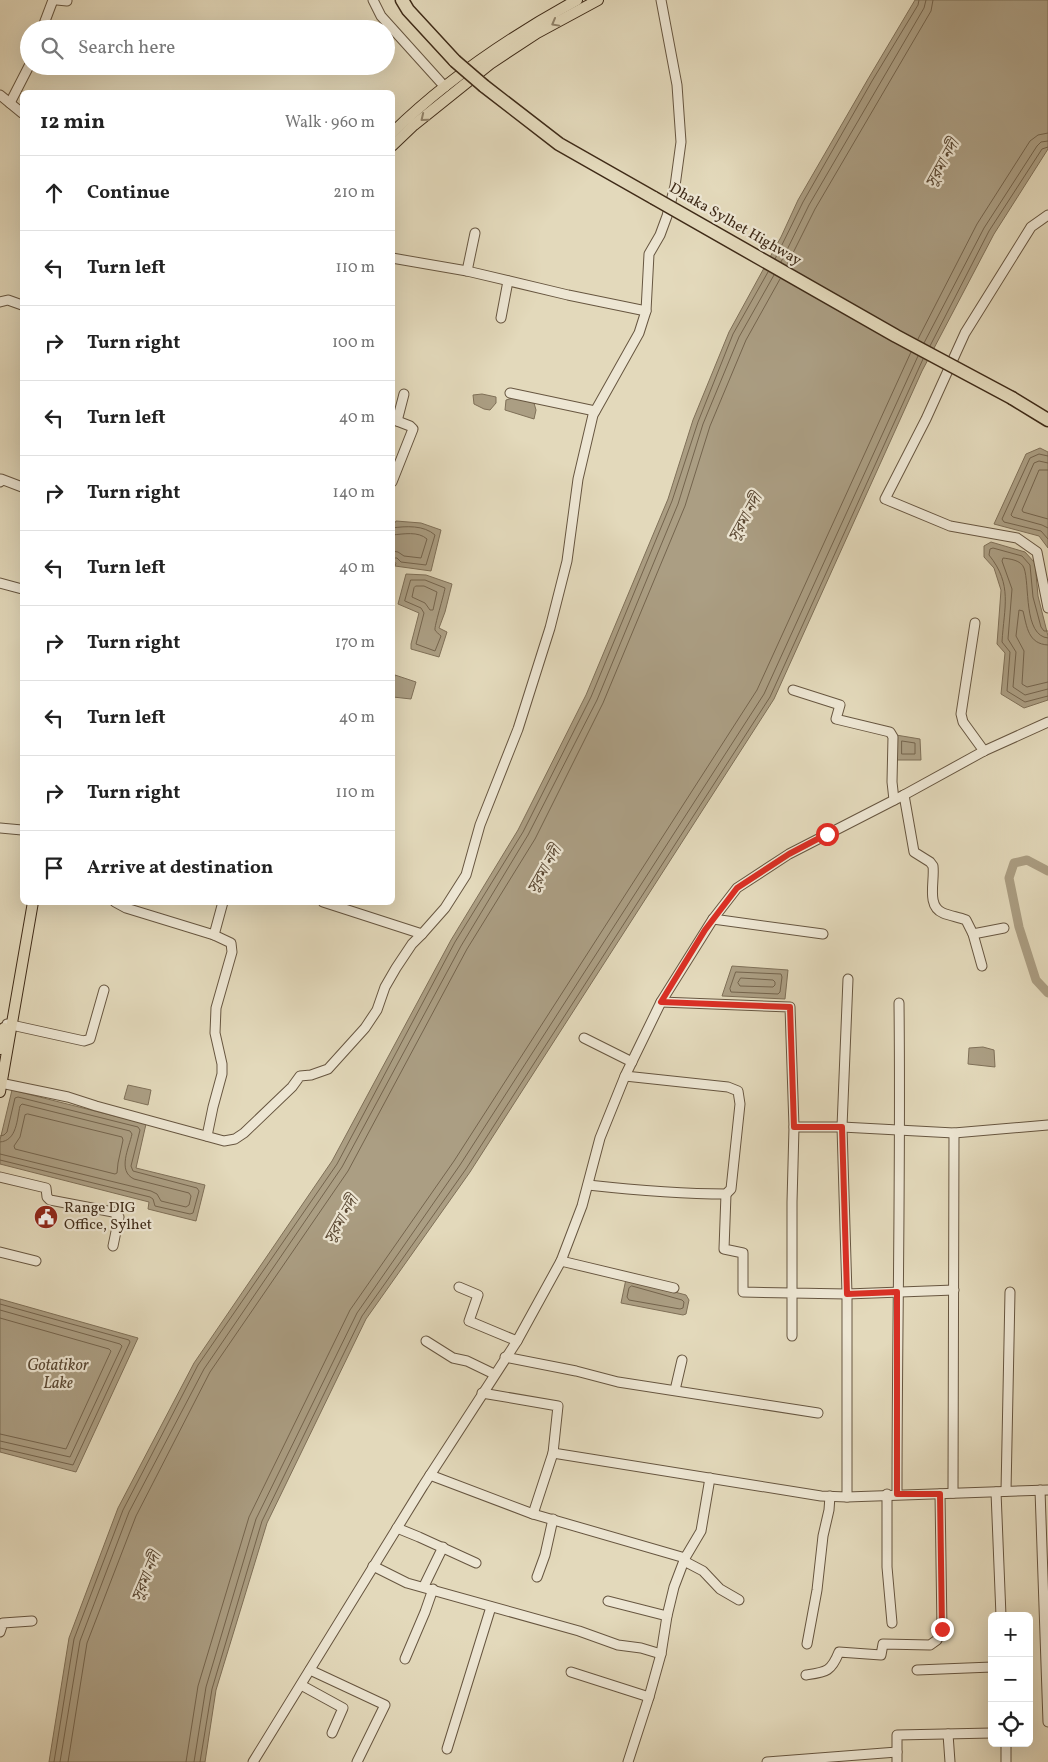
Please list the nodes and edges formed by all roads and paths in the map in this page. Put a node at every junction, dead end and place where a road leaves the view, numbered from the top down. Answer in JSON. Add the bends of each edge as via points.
{"nodes":[{"id":1,"x":53,"y":0,"type":"edge"},
{"id":2,"x":57,"y":0,"type":"edge"},
{"id":3,"x":67,"y":0,"type":"edge"},
{"id":4,"x":373,"y":0,"type":"edge"},
{"id":5,"x":402,"y":0,"type":"edge"},
{"id":6,"x":577,"y":0,"type":"edge"},
{"id":7,"x":598,"y":0,"type":"edge"},
{"id":8,"x":661,"y":0,"type":"edge"},
{"id":9,"x":45,"y":20,"type":"edge"},
{"id":10,"x":385,"y":20,"type":"edge"},
{"id":11,"x":395,"y":32,"type":"edge"},
{"id":12,"x":24,"y":75,"type":"edge"},
{"id":13,"x":445,"y":87,"type":"junction"},
{"id":14,"x":0,"y":95,"type":"edge"},
{"id":15,"x":10,"y":103,"type":"junction"},
{"id":16,"x":20,"y":111,"type":"edge"},
{"id":17,"x":395,"y":130,"type":"edge"},
{"id":18,"x":395,"y":143,"type":"edge"},
{"id":19,"x":1048,"y":215,"type":"edge"},
{"id":20,"x":475,"y":233,"type":"dead end"},
{"id":21,"x":395,"y":259,"type":"edge"},
{"id":22,"x":467,"y":271,"type":"junction"},
{"id":23,"x":508,"y":281,"type":"junction"},
{"id":24,"x":0,"y":302,"type":"edge"},
{"id":25,"x":20,"y":303,"type":"edge"},
{"id":26,"x":646,"y":311,"type":"junction"},
{"id":27,"x":502,"y":318,"type":"dead end"},
{"id":28,"x":510,"y":393,"type":"dead end"},
{"id":29,"x":404,"y":394,"type":"dead end"},
{"id":30,"x":595,"y":412,"type":"junction"},
{"id":31,"x":395,"y":420,"type":"edge"},
{"id":32,"x":1048,"y":420,"type":"edge"},
{"id":33,"x":395,"y":474,"type":"edge"},
{"id":34,"x":0,"y":482,"type":"edge"},
{"id":35,"x":20,"y":485,"type":"edge"},
{"id":36,"x":0,"y":583,"type":"edge"},
{"id":37,"x":20,"y":588,"type":"edge"},
{"id":38,"x":1048,"y":608,"type":"edge"},
{"id":39,"x":975,"y":623,"type":"dead end"},
{"id":40,"x":793,"y":690,"type":"dead end"},
{"id":41,"x":1048,"y":722,"type":"edge"},
{"id":42,"x":984,"y":751,"type":"junction"},
{"id":43,"x":904,"y":795,"type":"junction"},
{"id":44,"x":894,"y":800,"type":"junction"},
{"id":45,"x":0,"y":828,"type":"edge"},
{"id":46,"x":20,"y":830,"type":"edge"},
{"id":47,"x":26,"y":905,"type":"edge"},
{"id":48,"x":32,"y":905,"type":"edge"},
{"id":49,"x":120,"y":905,"type":"edge"},
{"id":50,"x":222,"y":905,"type":"edge"},
{"id":51,"x":332,"y":905,"type":"edge"},
{"id":52,"x":713,"y":919,"type":"junction"},
{"id":53,"x":1004,"y":928,"type":"dead end"},
{"id":54,"x":214,"y":934,"type":"junction"},
{"id":55,"x":422,"y":934,"type":"junction"},
{"id":56,"x":823,"y":934,"type":"dead end"},
{"id":57,"x":973,"y":934,"type":"junction"},
{"id":58,"x":982,"y":966,"type":"dead end"},
{"id":59,"x":848,"y":979,"type":"dead end"},
{"id":60,"x":104,"y":990,"type":"dead end"},
{"id":61,"x":661,"y":1002,"type":"junction"},
{"id":62,"x":899,"y":1003,"type":"dead end"},
{"id":63,"x":8,"y":1025,"type":"junction"},
{"id":64,"x":584,"y":1038,"type":"dead end"},
{"id":65,"x":0,"y":1049,"type":"edge"},
{"id":66,"x":632,"y":1062,"type":"junction"},
{"id":67,"x":625,"y":1076,"type":"junction"},
{"id":68,"x":0,"y":1087,"type":"edge"},
{"id":69,"x":1048,"y":1125,"type":"edge"},
{"id":70,"x":794,"y":1127,"type":"junction"},
{"id":71,"x":842,"y":1127,"type":"junction"},
{"id":72,"x":900,"y":1130,"type":"junction"},
{"id":73,"x":954,"y":1132,"type":"junction"},
{"id":74,"x":207,"y":1136,"type":"junction"},
{"id":75,"x":0,"y":1177,"type":"edge"},
{"id":76,"x":588,"y":1185,"type":"junction"},
{"id":77,"x":726,"y":1194,"type":"junction"},
{"id":78,"x":113,"y":1246,"type":"dead end"},
{"id":79,"x":0,"y":1252,"type":"edge"},
{"id":80,"x":36,"y":1261,"type":"dead end"},
{"id":81,"x":562,"y":1261,"type":"junction"},
{"id":82,"x":459,"y":1287,"type":"dead end"},
{"id":83,"x":674,"y":1288,"type":"dead end"},
{"id":84,"x":954,"y":1290,"type":"junction"},
{"id":85,"x":897,"y":1292,"type":"junction"},
{"id":86,"x":1010,"y":1292,"type":"dead end"},
{"id":87,"x":792,"y":1293,"type":"junction"},
{"id":88,"x":847,"y":1294,"type":"junction"},
{"id":89,"x":792,"y":1336,"type":"dead end"},
{"id":90,"x":426,"y":1341,"type":"dead end"},
{"id":91,"x":516,"y":1341,"type":"junction"},
{"id":92,"x":506,"y":1357,"type":"junction"},
{"id":93,"x":682,"y":1360,"type":"dead end"},
{"id":94,"x":494,"y":1374,"type":"junction"},
{"id":95,"x":675,"y":1390,"type":"junction"},
{"id":96,"x":482,"y":1393,"type":"junction"},
{"id":97,"x":818,"y":1413,"type":"dead end"},
{"id":98,"x":553,"y":1453,"type":"junction"},
{"id":99,"x":430,"y":1475,"type":"junction"},
{"id":100,"x":710,"y":1478,"type":"junction"},
{"id":101,"x":1044,"y":1490,"type":"edge"},
{"id":102,"x":1006,"y":1491,"type":"junction"},
{"id":103,"x":996,"y":1492,"type":"junction"},
{"id":104,"x":887,"y":1494,"type":"junction"},
{"id":105,"x":897,"y":1494,"type":"junction"},
{"id":106,"x":940,"y":1494,"type":"junction"},
{"id":107,"x":953,"y":1494,"type":"junction"},
{"id":108,"x":830,"y":1496,"type":"junction"},
{"id":109,"x":847,"y":1497,"type":"junction"},
{"id":110,"x":533,"y":1514,"type":"junction"},
{"id":111,"x":553,"y":1519,"type":"junction"},
{"id":112,"x":397,"y":1528,"type":"junction"},
{"id":113,"x":442,"y":1547,"type":"junction"},
{"id":114,"x":684,"y":1559,"type":"junction"},
{"id":115,"x":476,"y":1563,"type":"dead end"},
{"id":116,"x":374,"y":1566,"type":"junction"},
{"id":117,"x":538,"y":1577,"type":"dead end"},
{"id":118,"x":424,"y":1586,"type":"junction"},
{"id":119,"x":433,"y":1590,"type":"junction"},
{"id":120,"x":739,"y":1600,"type":"dead end"},
{"id":121,"x":608,"y":1601,"type":"dead end"},
{"id":122,"x":491,"y":1606,"type":"junction"},
{"id":123,"x":1001,"y":1612,"type":"edge"},
{"id":124,"x":667,"y":1616,"type":"junction"},
{"id":125,"x":32,"y":1621,"type":"dead end"},
{"id":126,"x":892,"y":1623,"type":"dead end"},
{"id":127,"x":0,"y":1632,"type":"edge"},
{"id":128,"x":807,"y":1644,"type":"dead end"},
{"id":129,"x":660,"y":1654,"type":"junction"},
{"id":130,"x":405,"y":1659,"type":"dead end"},
{"id":131,"x":988,"y":1667,"type":"edge"},
{"id":132,"x":310,"y":1670,"type":"junction"},
{"id":133,"x":917,"y":1670,"type":"dead end"},
{"id":134,"x":571,"y":1672,"type":"dead end"},
{"id":135,"x":806,"y":1675,"type":"dead end"},
{"id":136,"x":301,"y":1685,"type":"junction"},
{"id":137,"x":649,"y":1697,"type":"junction"},
{"id":138,"x":1048,"y":1722,"type":"edge"},
{"id":139,"x":332,"y":1732,"type":"dead end"},
{"id":140,"x":988,"y":1733,"type":"edge"},
{"id":141,"x":948,"y":1734,"type":"junction"},
{"id":142,"x":1006,"y":1747,"type":"edge"},
{"id":143,"x":447,"y":1749,"type":"dead end"},
{"id":144,"x":897,"y":1752,"type":"junction"},
{"id":145,"x":252,"y":1762,"type":"edge"},
{"id":146,"x":357,"y":1762,"type":"edge"},
{"id":147,"x":628,"y":1762,"type":"edge"},
{"id":148,"x":767,"y":1762,"type":"edge"},
{"id":149,"x":897,"y":1762,"type":"edge"},
{"id":150,"x":950,"y":1762,"type":"edge"},
{"id":151,"x":1006,"y":1762,"type":"edge"}],
"edges":[{"from":1,"to":9,"type":"street"},
{"from":2,"to":3,"type":"street"},
{"from":4,"to":10,"type":"street"},
{"from":5,"to":32,"type":"highway","name":"Dhaka Sylhet Highway","bridge":true,"via":[[456,61],[560,144]]},
{"from":6,"to":13,"type":"main road","via":[[508,41]]},
{"from":7,"to":18,"type":"main road","one_way":true,"via":[[538,32],[490,64]]},
{"from":8,"to":26,"type":"street","via":[[677,85],[681,142],[667,216],[649,254]]},
{"from":11,"to":13,"type":"street"},
{"from":12,"to":15,"type":"street"},
{"from":13,"to":17,"type":"main road"},
{"from":14,"to":15,"type":"street"},
{"from":15,"to":16,"type":"street"},
{"from":19,"to":38,"type":"street","via":[[1031,227],[965,333],[926,419],[884,499],[950,526],[1017,538],[1038,552]]},
{"from":20,"to":22,"type":"street"},
{"from":21,"to":22,"type":"street"},
{"from":22,"to":23,"type":"street"},
{"from":23,"to":26,"type":"street"},
{"from":23,"to":27,"type":"street"},
{"from":24,"to":25,"type":"street","via":[[8,300]]},
{"from":26,"to":30,"type":"street","via":[[639,333]]},
{"from":28,"to":30,"type":"street"},
{"from":29,"to":31,"type":"street"},
{"from":30,"to":55,"type":"street","via":[[578,479],[566,561],[553,618],[518,729],[480,826],[466,875],[445,908]]},
{"from":31,"to":33,"type":"street","via":[[413,429]]},
{"from":34,"to":35,"type":"street","via":[[1,479]]},
{"from":36,"to":37,"type":"street"},
{"from":39,"to":42,"type":"street","via":[[961,714],[963,722]]},
{"from":40,"to":44,"type":"street","via":[[840,704],[836,719],[890,732],[893,737]]},
{"from":41,"to":42,"type":"street"},
{"from":42,"to":43,"type":"street"},
{"from":43,"to":44,"type":"street"},
{"from":43,"to":57,"type":"street","via":[[914,852],[933,866],[933,904],[944,914],[966,920]]},
{"from":44,"to":52,"type":"street","via":[[763,870],[737,888]]},
{"from":45,"to":46,"type":"street"},
{"from":47,"to":63,"type":"main road"},
{"from":48,"to":63,"type":"main road"},
{"from":49,"to":54,"type":"street"},
{"from":50,"to":54,"type":"street"},
{"from":51,"to":55,"type":"street"},
{"from":52,"to":56,"type":"street"},
{"from":52,"to":61,"type":"street"},
{"from":53,"to":57,"type":"street"},
{"from":54,"to":74,"type":"street","via":[[231,943],[232,952],[216,1008],[215,1033],[222,1074]]},
{"from":55,"to":74,"type":"street","via":[[396,968],[365,1028],[328,1069],[300,1076],[235,1139],[224,1141]]},
{"from":57,"to":58,"type":"street"},
{"from":59,"to":71,"type":"street"},
{"from":60,"to":63,"type":"street","via":[[88,1041]]},
{"from":61,"to":66,"type":"street"},
{"from":61,"to":70,"type":"street","via":[[790,1007]]},
{"from":62,"to":72,"type":"street"},
{"from":63,"to":65,"type":"main road"},
{"from":63,"to":68,"type":"main road"},
{"from":64,"to":66,"type":"street"},
{"from":66,"to":67,"type":"street"},
{"from":67,"to":76,"type":"street","via":[[600,1138]]},
{"from":67,"to":77,"type":"street","via":[[728,1087],[738,1091],[740,1104],[731,1189]]},
{"from":68,"to":74,"type":"street","via":[[68,1097]]},
{"from":69,"to":73,"type":"street"},
{"from":70,"to":71,"type":"street"},
{"from":70,"to":87,"type":"street"},
{"from":71,"to":72,"type":"street"},
{"from":71,"to":88,"type":"street"},
{"from":72,"to":73,"type":"street"},
{"from":72,"to":85,"type":"street"},
{"from":73,"to":84,"type":"street"},
{"from":75,"to":78,"type":"street","via":[[46,1188],[50,1200],[113,1212],[119,1217]]},
{"from":76,"to":77,"type":"street","via":[[646,1192]]},
{"from":76,"to":81,"type":"street"},
{"from":77,"to":87,"type":"street","via":[[724,1249],[743,1253],[742,1292]]},
{"from":79,"to":80,"type":"street"},
{"from":81,"to":83,"type":"street"},
{"from":81,"to":91,"type":"street"},
{"from":82,"to":91,"type":"street","via":[[478,1296],[469,1321]]},
{"from":84,"to":85,"type":"street"},
{"from":84,"to":107,"type":"street"},
{"from":85,"to":88,"type":"street"},
{"from":85,"to":105,"type":"street"},
{"from":86,"to":102,"type":"street"},
{"from":87,"to":88,"type":"street"},
{"from":87,"to":89,"type":"street"},
{"from":88,"to":109,"type":"street"},
{"from":90,"to":94,"type":"street","via":[[453,1358]]},
{"from":91,"to":92,"type":"street"},
{"from":92,"to":94,"type":"street"},
{"from":92,"to":95,"type":"street","via":[[618,1382]]},
{"from":93,"to":95,"type":"street"},
{"from":94,"to":96,"type":"street"},
{"from":95,"to":97,"type":"street"},
{"from":96,"to":98,"type":"street","via":[[558,1406]]},
{"from":96,"to":99,"type":"street"},
{"from":98,"to":100,"type":"street"},
{"from":98,"to":110,"type":"street"},
{"from":99,"to":110,"type":"street"},
{"from":99,"to":112,"type":"street"},
{"from":100,"to":108,"type":"street"},
{"from":100,"to":114,"type":"street","via":[[701,1531]]},
{"from":101,"to":102,"type":"street"},
{"from":101,"to":138,"type":"street"},
{"from":102,"to":103,"type":"street"},
{"from":103,"to":107,"type":"street"},
{"from":103,"to":123,"type":"street"},
{"from":104,"to":105,"type":"street"},
{"from":104,"to":109,"type":"street"},
{"from":104,"to":126,"type":"street","via":[[887,1567]]},
{"from":105,"to":106,"type":"street"},
{"from":106,"to":107,"type":"street"},
{"from":106,"to":135,"type":"street","via":[[942,1629],[937,1640],[930,1646],[883,1644],[881,1655],[839,1652],[834,1665],[822,1672]]},
{"from":108,"to":109,"type":"street"},
{"from":108,"to":128,"type":"street"},
{"from":110,"to":111,"type":"street"},
{"from":111,"to":114,"type":"street"},
{"from":111,"to":117,"type":"street"},
{"from":112,"to":113,"type":"street"},
{"from":112,"to":116,"type":"street"},
{"from":113,"to":115,"type":"street"},
{"from":113,"to":118,"type":"street"},
{"from":114,"to":120,"type":"street","via":[[703,1571],[720,1589]]},
{"from":114,"to":124,"type":"street"},
{"from":116,"to":118,"type":"street","via":[[407,1583]]},
{"from":116,"to":132,"type":"street"},
{"from":118,"to":119,"type":"street"},
{"from":119,"to":122,"type":"street"},
{"from":119,"to":130,"type":"street"},
{"from":121,"to":124,"type":"street"},
{"from":122,"to":129,"type":"street","via":[[618,1645]]},
{"from":122,"to":143,"type":"street"},
{"from":124,"to":129,"type":"street"},
{"from":125,"to":127,"type":"street","via":[[3,1623]]},
{"from":129,"to":137,"type":"street"},
{"from":131,"to":133,"type":"street"},
{"from":132,"to":136,"type":"street"},
{"from":132,"to":146,"type":"street","via":[[385,1705]]},
{"from":134,"to":137,"type":"street"},
{"from":136,"to":139,"type":"street","via":[[343,1708]]},
{"from":136,"to":145,"type":"street"},
{"from":137,"to":147,"type":"street"},
{"from":140,"to":141,"type":"street"},
{"from":141,"to":144,"type":"street","via":[[897,1735]]},
{"from":141,"to":150,"type":"street"},
{"from":142,"to":151,"type":"street"},
{"from":144,"to":148,"type":"street"},
{"from":144,"to":149,"type":"street"}]}
